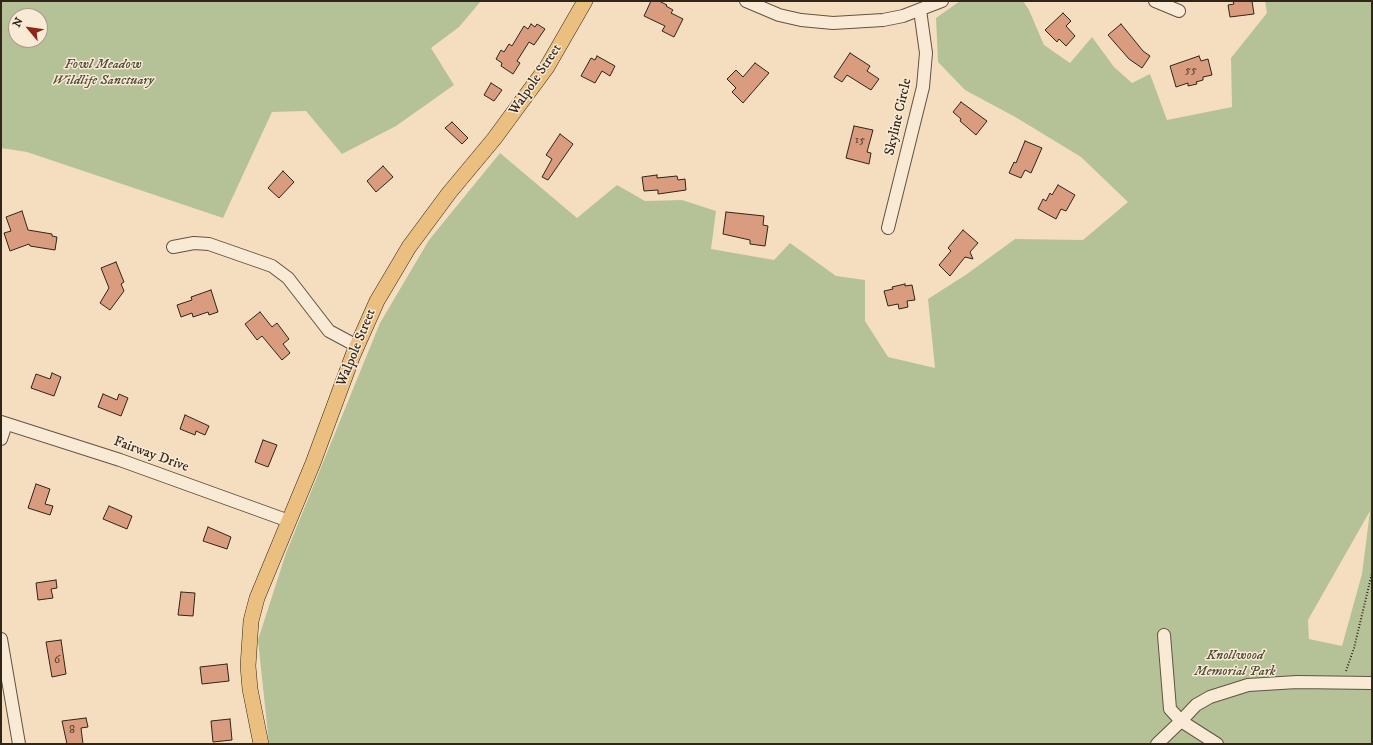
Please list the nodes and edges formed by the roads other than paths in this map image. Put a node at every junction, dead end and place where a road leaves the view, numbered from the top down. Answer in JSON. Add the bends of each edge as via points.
{"nodes":[{"id":1,"x":585,"y":1,"type":"edge"},
{"id":2,"x":746,"y":1,"type":"edge"},
{"id":3,"x":942,"y":1,"type":"edge"},
{"id":4,"x":1155,"y":1,"type":"edge"},
{"id":5,"x":920,"y":10,"type":"junction"},
{"id":6,"x":1179,"y":11,"type":"dead end"},
{"id":7,"x":888,"y":228,"type":"dead end"},
{"id":8,"x":173,"y":247,"type":"dead end"},
{"id":9,"x":357,"y":346,"type":"junction"},
{"id":10,"x":4,"y":423,"type":"edge"},
{"id":11,"x":1,"y":439,"type":"edge"},
{"id":12,"x":289,"y":521,"type":"junction"},
{"id":13,"x":1164,"y":635,"type":"dead end"},
{"id":14,"x":1,"y":639,"type":"edge"},
{"id":15,"x":1372,"y":683,"type":"edge"},
{"id":16,"x":1181,"y":721,"type":"junction"},
{"id":17,"x":19,"y":744,"type":"edge"},
{"id":18,"x":261,"y":744,"type":"edge"},
{"id":19,"x":1157,"y":744,"type":"edge"},
{"id":20,"x":1217,"y":744,"type":"edge"}],
"edges":[{"from":1,"to":9,"type":"main road","name":"Walpole Street","via":[[547,68],[395,268]]},
{"from":2,"to":5,"type":"street","via":[[779,15],[833,23],[883,20]]},
{"from":3,"to":5,"type":"street"},
{"from":4,"to":6,"type":"street"},
{"from":5,"to":7,"type":"street","name":"Skyline Circle","via":[[926,53],[923,87]]},
{"from":8,"to":9,"type":"street","via":[[194,243],[210,244],[272,266],[288,278],[329,331]]},
{"from":9,"to":12,"type":"main road","name":"Walpole Street"},
{"from":10,"to":11,"type":"street"},
{"from":10,"to":12,"type":"street","name":"Fairway Drive","via":[[120,460]]},
{"from":12,"to":18,"type":"main road","name":"Walpole Street","via":[[257,598],[252,621],[248,666]]},
{"from":13,"to":16,"type":"street","via":[[1170,709]]},
{"from":14,"to":17,"type":"street"},
{"from":15,"to":16,"type":"street","via":[[1342,681],[1248,685],[1210,696],[1196,705]]},
{"from":16,"to":19,"type":"street"},
{"from":16,"to":20,"type":"street"}]}
